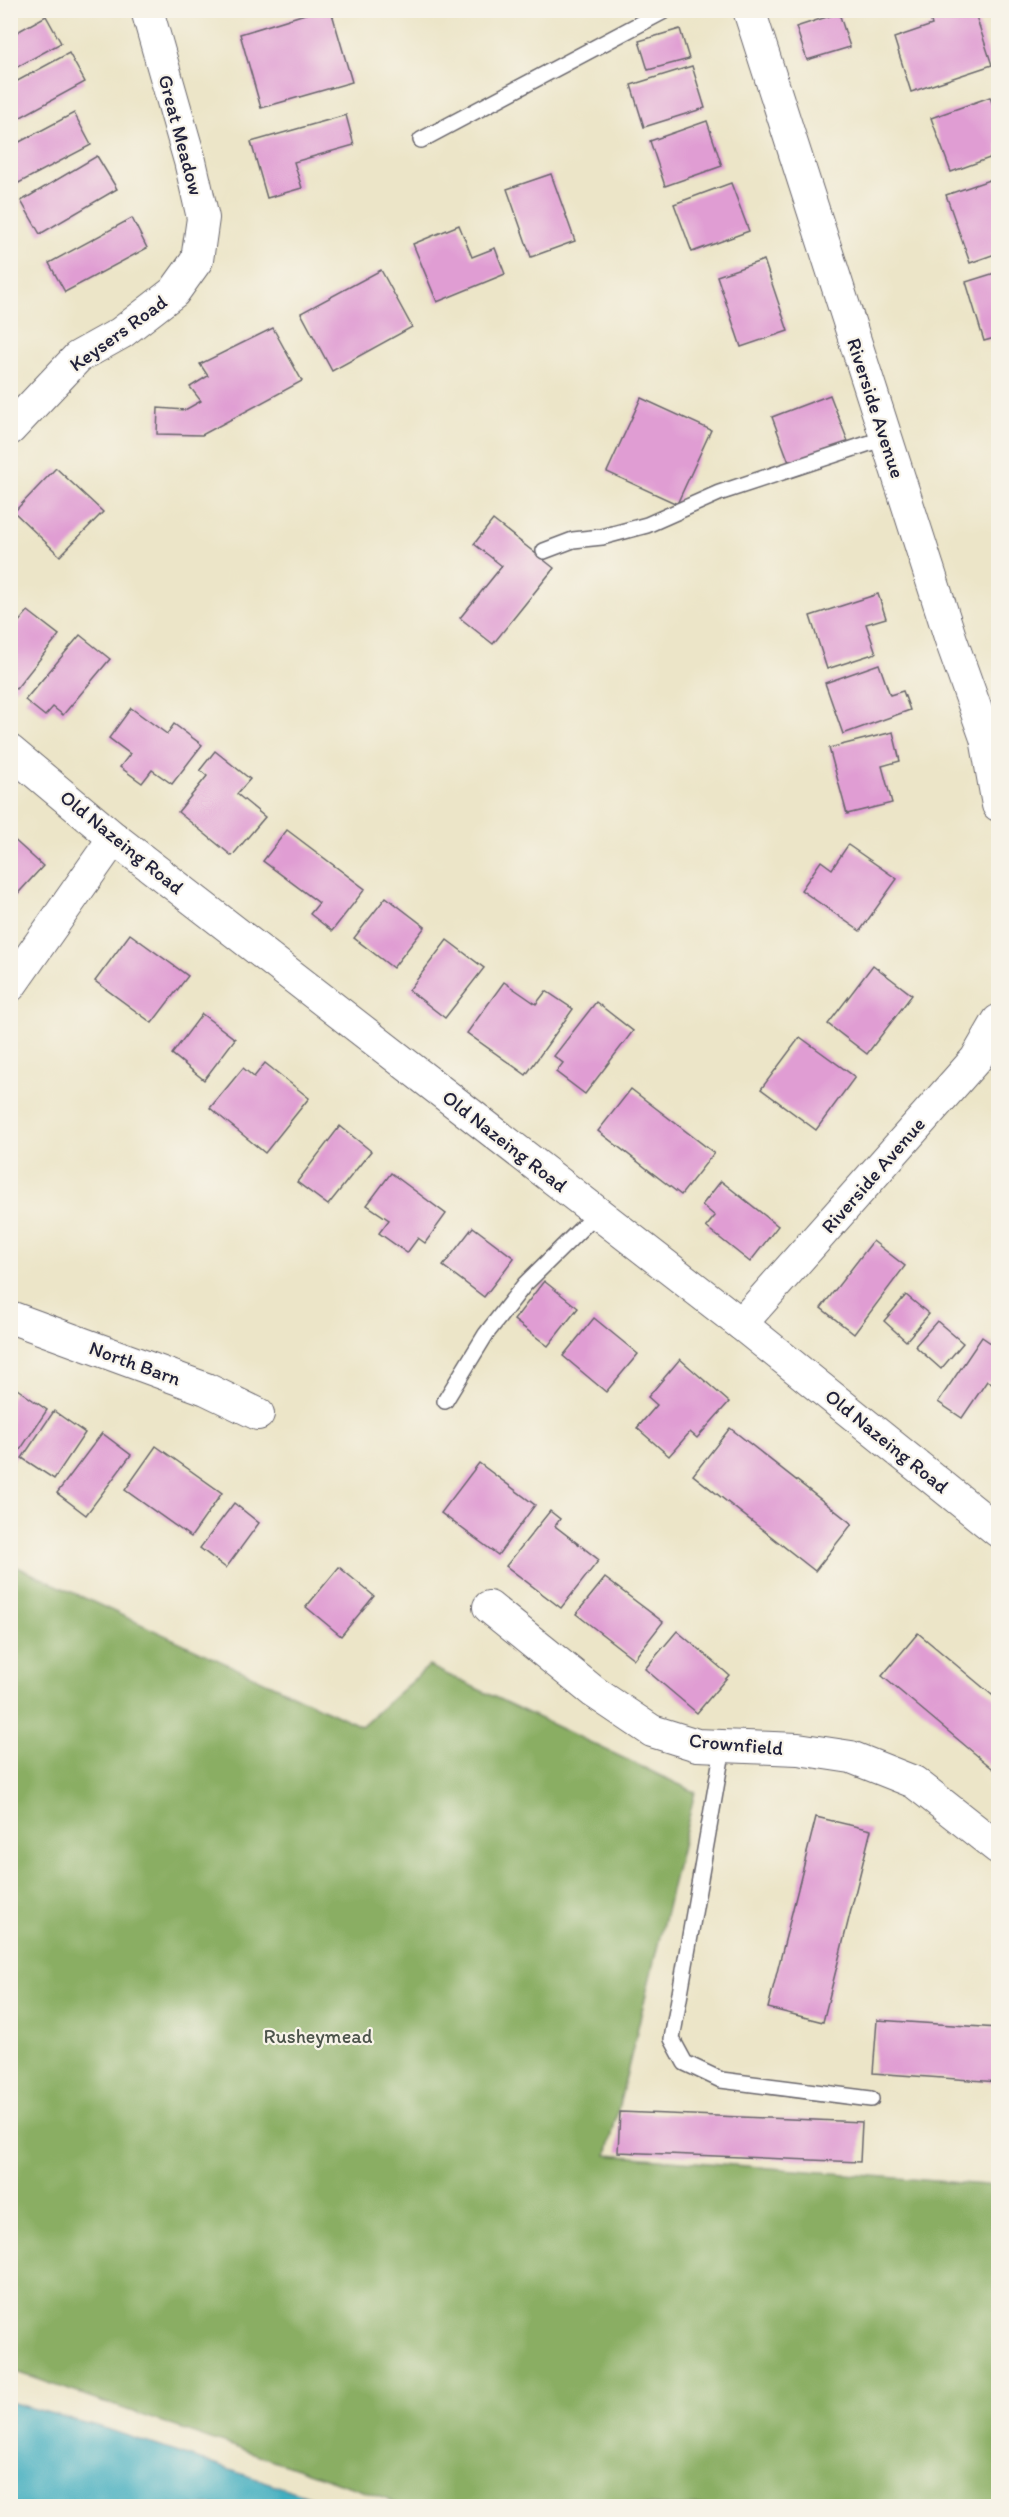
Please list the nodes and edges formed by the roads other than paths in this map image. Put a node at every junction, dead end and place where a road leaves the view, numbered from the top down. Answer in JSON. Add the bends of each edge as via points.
{"nodes":[{"id":1,"x":147,"y":10,"type":"edge"},
{"id":2,"x":666,"y":10,"type":"edge"},
{"id":3,"x":749,"y":10,"type":"edge"},
{"id":4,"x":422,"y":140,"type":"dead end"},
{"id":5,"x":197,"y":260,"type":"joint"},
{"id":6,"x":10,"y":429,"type":"edge"},
{"id":7,"x":885,"y":438,"type":"junction"},
{"id":8,"x":544,"y":551,"type":"dead end"},
{"id":9,"x":10,"y":751,"type":"edge"},
{"id":10,"x":999,"y":805,"type":"edge"},
{"id":11,"x":114,"y":838,"type":"junction"},
{"id":12,"x":10,"y":986,"type":"edge"},
{"id":13,"x":999,"y":1021,"type":"edge"},
{"id":14,"x":598,"y":1212,"type":"junction"},
{"id":15,"x":10,"y":1317,"type":"edge"},
{"id":16,"x":741,"y":1324,"type":"junction"},
{"id":17,"x":445,"y":1401,"type":"dead end"},
{"id":18,"x":258,"y":1414,"type":"dead end"},
{"id":19,"x":999,"y":1531,"type":"edge"},
{"id":20,"x":489,"y":1607,"type":"dead end"},
{"id":21,"x":723,"y":1747,"type":"junction"},
{"id":22,"x":999,"y":1848,"type":"edge"},
{"id":23,"x":872,"y":2099,"type":"dead end"}],
"edges":[{"from":1,"to":5,"type":"street","name":"Great Meadow","via":[[203,218]]},
{"from":2,"to":4,"type":"lane"},
{"from":3,"to":7,"type":"street","name":"Riverside Avenue"},
{"from":5,"to":6,"type":"street","name":"Keysers Road","via":[[174,292],[121,333],[78,357]]},
{"from":7,"to":8,"type":"lane","via":[[719,493],[647,525],[573,540]]},
{"from":7,"to":10,"type":"street","name":"Riverside Avenue","via":[[986,738]]},
{"from":9,"to":11,"type":"street","name":"Old Nazeing Road"},
{"from":11,"to":12,"type":"street"},
{"from":11,"to":14,"type":"street","name":"Old Nazeing Road"},
{"from":13,"to":16,"type":"street","name":"Riverside Avenue","via":[[976,1059]]},
{"from":14,"to":16,"type":"street","name":"Old Nazeing Road"},
{"from":14,"to":17,"type":"lane","via":[[525,1284],[486,1334]]},
{"from":15,"to":18,"type":"street","name":"North Barn","via":[[206,1389]]},
{"from":16,"to":19,"type":"street","name":"Old Nazeing Road"},
{"from":20,"to":21,"type":"street","name":"Crownfield","via":[[594,1692],[652,1731],[697,1745]]},
{"from":21,"to":22,"type":"street","name":"Crownfield","via":[[798,1749],[851,1757],[914,1782]]},
{"from":21,"to":23,"type":"lane","via":[[672,2040],[685,2063],[722,2080]]}]}
